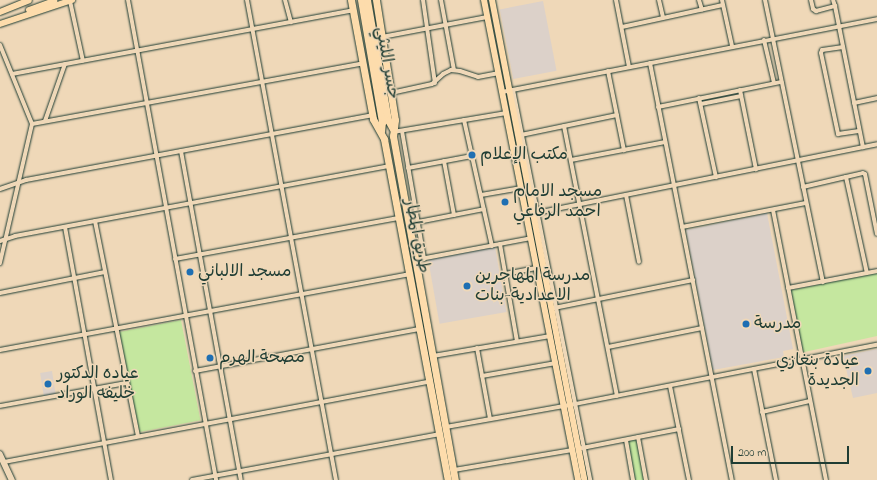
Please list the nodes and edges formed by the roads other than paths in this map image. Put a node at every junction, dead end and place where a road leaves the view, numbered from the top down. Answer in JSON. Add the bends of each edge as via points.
{"nodes":[{"id":1,"x":29,"y":0,"type":"edge"},
{"id":2,"x":57,"y":0,"type":"edge"},
{"id":3,"x":71,"y":0,"type":"edge"},
{"id":4,"x":247,"y":0,"type":"edge"},
{"id":5,"x":285,"y":0,"type":"edge"},
{"id":6,"x":351,"y":0,"type":"edge"},
{"id":7,"x":361,"y":0,"type":"edge"},
{"id":8,"x":367,"y":0,"type":"edge"},
{"id":9,"x":376,"y":0,"type":"edge"},
{"id":10,"x":422,"y":0,"type":"edge"},
{"id":11,"x":441,"y":0,"type":"edge"},
{"id":12,"x":484,"y":0,"type":"edge"},
{"id":13,"x":492,"y":0,"type":"edge"},
{"id":14,"x":616,"y":0,"type":"edge"},
{"id":15,"x":659,"y":0,"type":"edge"},
{"id":16,"x":700,"y":0,"type":"edge"},
{"id":17,"x":722,"y":0,"type":"edge"},
{"id":18,"x":765,"y":0,"type":"edge"},
{"id":19,"x":811,"y":0,"type":"edge"},
{"id":20,"x":833,"y":0,"type":"edge"},
{"id":21,"x":126,"y":1,"type":"edge"},
{"id":22,"x":723,"y":5,"type":"junction"},
{"id":23,"x":835,"y":6,"type":"junction"},
{"id":24,"x":353,"y":10,"type":"junction"},
{"id":25,"x":702,"y":10,"type":"junction"},
{"id":26,"x":0,"y":12,"type":"edge"},
{"id":27,"x":23,"y":15,"type":"junction"},
{"id":28,"x":487,"y":17,"type":"junction"},
{"id":29,"x":663,"y":18,"type":"junction"},
{"id":30,"x":877,"y":19,"type":"edge"},
{"id":31,"x":291,"y":22,"type":"junction"},
{"id":32,"x":0,"y":24,"type":"edge"},
{"id":33,"x":446,"y":25,"type":"junction"},
{"id":34,"x":838,"y":26,"type":"junction"},
{"id":35,"x":622,"y":27,"type":"junction"},
{"id":36,"x":427,"y":28,"type":"junction"},
{"id":37,"x":253,"y":29,"type":"junction"},
{"id":38,"x":382,"y":37,"type":"junction"},
{"id":39,"x":772,"y":39,"type":"junction"},
{"id":40,"x":764,"y":40,"type":"junction"},
{"id":41,"x":0,"y":45,"type":"edge"},
{"id":42,"x":732,"y":46,"type":"junction"},
{"id":43,"x":843,"y":47,"type":"junction"},
{"id":44,"x":136,"y":51,"type":"junction"},
{"id":45,"x":83,"y":61,"type":"junction"},
{"id":46,"x":362,"y":63,"type":"junction"},
{"id":47,"x":650,"y":63,"type":"junction"},
{"id":48,"x":65,"y":64,"type":"junction"},
{"id":49,"x":629,"y":67,"type":"junction"},
{"id":50,"x":454,"y":70,"type":"junction"},
{"id":51,"x":608,"y":71,"type":"junction"},
{"id":52,"x":498,"y":73,"type":"junction"},
{"id":53,"x":12,"y":74,"type":"junction"},
{"id":54,"x":262,"y":81,"type":"junction"},
{"id":55,"x":781,"y":82,"type":"junction"},
{"id":56,"x":434,"y":83,"type":"junction"},
{"id":57,"x":774,"y":83,"type":"junction"},
{"id":58,"x":740,"y":90,"type":"junction"},
{"id":59,"x":508,"y":91,"type":"junction"},
{"id":60,"x":391,"y":93,"type":"junction"},
{"id":61,"x":741,"y":96,"type":"junction"},
{"id":62,"x":699,"y":98,"type":"junction"},
{"id":63,"x":877,"y":98,"type":"edge"},
{"id":64,"x":146,"y":103,"type":"junction"},
{"id":65,"x":854,"y":103,"type":"junction"},
{"id":66,"x":701,"y":104,"type":"junction"},
{"id":67,"x":658,"y":107,"type":"junction"},
{"id":68,"x":506,"y":113,"type":"junction"},
{"id":69,"x":372,"y":115,"type":"junction"},
{"id":70,"x":617,"y":116,"type":"junction"},
{"id":71,"x":464,"y":120,"type":"junction"},
{"id":72,"x":46,"y":121,"type":"junction"},
{"id":73,"x":32,"y":124,"type":"junction"},
{"id":74,"x":564,"y":126,"type":"junction"},
{"id":75,"x":393,"y":130,"type":"junction"},
{"id":76,"x":402,"y":131,"type":"junction"},
{"id":77,"x":859,"y":131,"type":"junction"},
{"id":78,"x":380,"y":132,"type":"junction"},
{"id":79,"x":272,"y":134,"type":"junction"},
{"id":80,"x":520,"y":135,"type":"junction"},
{"id":81,"x":665,"y":142,"type":"junction"},
{"id":82,"x":877,"y":144,"type":"edge"},
{"id":83,"x":863,"y":147,"type":"junction"},
{"id":84,"x":624,"y":150,"type":"junction"},
{"id":85,"x":181,"y":151,"type":"junction"},
{"id":86,"x":155,"y":156,"type":"junction"},
{"id":87,"x":472,"y":156,"type":"junction"},
{"id":88,"x":571,"y":160,"type":"junction"},
{"id":89,"x":444,"y":161,"type":"junction"},
{"id":90,"x":797,"y":162,"type":"junction"},
{"id":91,"x":389,"y":166,"type":"junction"},
{"id":92,"x":408,"y":168,"type":"junction"},
{"id":93,"x":756,"y":169,"type":"junction"},
{"id":94,"x":716,"y":176,"type":"junction"},
{"id":95,"x":846,"y":177,"type":"junction"},
{"id":96,"x":19,"y":181,"type":"junction"},
{"id":97,"x":674,"y":185,"type":"junction"},
{"id":98,"x":282,"y":186,"type":"junction"},
{"id":99,"x":803,"y":187,"type":"junction"},
{"id":100,"x":521,"y":188,"type":"junction"},
{"id":101,"x":0,"y":189,"type":"edge"},
{"id":102,"x":481,"y":195,"type":"junction"},
{"id":103,"x":626,"y":195,"type":"junction"},
{"id":104,"x":191,"y":203,"type":"junction"},
{"id":105,"x":806,"y":203,"type":"junction"},
{"id":106,"x":580,"y":204,"type":"junction"},
{"id":107,"x":165,"y":208,"type":"junction"},
{"id":108,"x":484,"y":209,"type":"junction"},
{"id":109,"x":773,"y":210,"type":"junction"},
{"id":110,"x":535,"y":213,"type":"junction"},
{"id":111,"x":454,"y":215,"type":"junction"},
{"id":112,"x":398,"y":218,"type":"junction"},
{"id":113,"x":94,"y":221,"type":"junction"},
{"id":114,"x":418,"y":222,"type":"junction"},
{"id":115,"x":65,"y":227,"type":"junction"},
{"id":116,"x":682,"y":227,"type":"junction"},
{"id":117,"x":877,"y":234,"type":"edge"},
{"id":118,"x":7,"y":238,"type":"junction"},
{"id":119,"x":291,"y":238,"type":"junction"},
{"id":120,"x":531,"y":238,"type":"junction"},
{"id":121,"x":0,"y":241,"type":"edge"},
{"id":122,"x":500,"y":244,"type":"junction"},
{"id":123,"x":492,"y":246,"type":"junction"},
{"id":124,"x":200,"y":254,"type":"junction"},
{"id":125,"x":175,"y":259,"type":"junction"},
{"id":126,"x":424,"y":259,"type":"junction"},
{"id":127,"x":414,"y":260,"type":"junction"},
{"id":128,"x":639,"y":262,"type":"dead end"},
{"id":129,"x":0,"y":263,"type":"edge"},
{"id":130,"x":537,"y":268,"type":"junction"},
{"id":131,"x":877,"y":271,"type":"edge"},
{"id":132,"x":105,"y":272,"type":"junction"},
{"id":133,"x":867,"y":273,"type":"junction"},
{"id":134,"x":409,"y":274,"type":"junction"},
{"id":135,"x":505,"y":274,"type":"junction"},
{"id":136,"x":74,"y":278,"type":"junction"},
{"id":137,"x":693,"y":280,"type":"junction"},
{"id":138,"x":823,"y":282,"type":"junction"},
{"id":139,"x":788,"y":288,"type":"junction"},
{"id":140,"x":0,"y":293,"type":"edge"},
{"id":141,"x":301,"y":294,"type":"junction"},
{"id":142,"x":598,"y":299,"type":"junction"},
{"id":143,"x":554,"y":308,"type":"junction"},
{"id":144,"x":210,"y":311,"type":"junction"},
{"id":145,"x":185,"y":315,"type":"junction"},
{"id":146,"x":116,"y":328,"type":"junction"},
{"id":147,"x":702,"y":328,"type":"junction"},
{"id":148,"x":419,"y":329,"type":"junction"},
{"id":149,"x":84,"y":334,"type":"junction"},
{"id":150,"x":550,"y":336,"type":"junction"},
{"id":151,"x":517,"y":342,"type":"junction"},
{"id":152,"x":877,"y":345,"type":"edge"},
{"id":153,"x":608,"y":347,"type":"junction"},
{"id":154,"x":477,"y":348,"type":"junction"},
{"id":155,"x":312,"y":349,"type":"junction"},
{"id":156,"x":0,"y":350,"type":"edge"},
{"id":157,"x":432,"y":356,"type":"junction"},
{"id":158,"x":802,"y":359,"type":"junction"},
{"id":159,"x":556,"y":363,"type":"junction"},
{"id":160,"x":220,"y":366,"type":"junction"},
{"id":161,"x":754,"y":369,"type":"junction"},
{"id":162,"x":195,"y":371,"type":"junction"},
{"id":163,"x":482,"y":376,"type":"junction"},
{"id":164,"x":712,"y":378,"type":"junction"},
{"id":165,"x":429,"y":382,"type":"junction"},
{"id":166,"x":127,"y":383,"type":"junction"},
{"id":167,"x":670,"y":386,"type":"junction"},
{"id":168,"x":94,"y":389,"type":"junction"},
{"id":169,"x":617,"y":396,"type":"junction"},
{"id":170,"x":810,"y":401,"type":"junction"},
{"id":171,"x":321,"y":402,"type":"junction"},
{"id":172,"x":570,"y":405,"type":"junction"},
{"id":173,"x":0,"y":406,"type":"edge"},
{"id":174,"x":762,"y":412,"type":"junction"},
{"id":175,"x":230,"y":418,"type":"junction"},
{"id":176,"x":490,"y":419,"type":"junction"},
{"id":177,"x":205,"y":423,"type":"junction"},
{"id":178,"x":446,"y":427,"type":"junction"},
{"id":179,"x":679,"y":429,"type":"junction"},
{"id":180,"x":439,"y":434,"type":"junction"},
{"id":181,"x":138,"y":436,"type":"junction"},
{"id":182,"x":638,"y":437,"type":"junction"},
{"id":183,"x":626,"y":440,"type":"junction"},
{"id":184,"x":104,"y":443,"type":"junction"},
{"id":185,"x":578,"y":449,"type":"junction"},
{"id":186,"x":0,"y":454,"type":"edge"},
{"id":187,"x":331,"y":455,"type":"junction"},
{"id":188,"x":4,"y":462,"type":"junction"},
{"id":189,"x":454,"y":470,"type":"junction"},
{"id":190,"x":239,"y":471,"type":"junction"},
{"id":191,"x":215,"y":478,"type":"edge"},
{"id":192,"x":12,"y":480,"type":"edge"},
{"id":193,"x":111,"y":480,"type":"edge"},
{"id":194,"x":192,"y":480,"type":"edge"},
{"id":195,"x":241,"y":480,"type":"edge"},
{"id":196,"x":336,"y":480,"type":"edge"},
{"id":197,"x":448,"y":480,"type":"edge"},
{"id":198,"x":455,"y":480,"type":"edge"},
{"id":199,"x":578,"y":480,"type":"edge"},
{"id":200,"x":584,"y":480,"type":"edge"},
{"id":201,"x":590,"y":480,"type":"edge"},
{"id":202,"x":633,"y":480,"type":"edge"},
{"id":203,"x":646,"y":480,"type":"edge"},
{"id":204,"x":689,"y":480,"type":"edge"},
{"id":205,"x":732,"y":480,"type":"edge"},
{"id":206,"x":776,"y":480,"type":"edge"},
{"id":207,"x":826,"y":480,"type":"edge"}],
"edges":[{"from":1,"to":26,"type":"main road"},
{"from":2,"to":27,"type":"main road","via":[[36,6]]},
{"from":3,"to":27,"type":"main road"},
{"from":3,"to":45,"type":"street"},
{"from":4,"to":37,"type":"street"},
{"from":5,"to":31,"type":"street"},
{"from":6,"to":24,"type":"highway","name":"طريق المطار"},
{"from":7,"to":78,"type":"highway","name":"جسر الليثي","via":[[382,122]]},
{"from":8,"to":75,"type":"highway","name":"جسر الليثي","via":[[388,120]]},
{"from":9,"to":38,"type":"highway","name":"طريق المطار"},
{"from":10,"to":36,"type":"street"},
{"from":11,"to":33,"type":"street"},
{"from":12,"to":28,"type":"main road"},
{"from":13,"to":59,"type":"main road"},
{"from":14,"to":35,"type":"street"},
{"from":15,"to":29,"type":"street"},
{"from":16,"to":25,"type":"street"},
{"from":17,"to":22,"type":"street"},
{"from":18,"to":39,"type":"street"},
{"from":19,"to":23,"type":"street","via":[[813,9],[816,10]]},
{"from":20,"to":23,"type":"street"},
{"from":21,"to":44,"type":"street"},
{"from":22,"to":25,"type":"street"},
{"from":22,"to":42,"type":"street"},
{"from":23,"to":34,"type":"street"},
{"from":24,"to":31,"type":"street"},
{"from":24,"to":46,"type":"highway","name":"طريق المطار"},
{"from":25,"to":29,"type":"street"},
{"from":27,"to":32,"type":"main road"},
{"from":28,"to":33,"type":"street"},
{"from":28,"to":52,"type":"main road"},
{"from":29,"to":35,"type":"street"},
{"from":30,"to":34,"type":"street"},
{"from":31,"to":37,"type":"street"},
{"from":33,"to":36,"type":"street"},
{"from":33,"to":50,"type":"street"},
{"from":34,"to":39,"type":"street"},
{"from":34,"to":43,"type":"street"},
{"from":35,"to":49,"type":"street"},
{"from":36,"to":38,"type":"street"},
{"from":36,"to":56,"type":"street"},
{"from":37,"to":44,"type":"street"},
{"from":37,"to":54,"type":"street"},
{"from":38,"to":60,"type":"highway","name":"طريق المطار"},
{"from":39,"to":40,"type":"street"},
{"from":39,"to":55,"type":"street"},
{"from":40,"to":42,"type":"street"},
{"from":40,"to":57,"type":"street"},
{"from":41,"to":53,"type":"street"},
{"from":42,"to":47,"type":"street"},
{"from":43,"to":65,"type":"street"},
{"from":43,"to":77,"type":"street","via":[[822,50],[821,53],[838,133],[840,135]]},
{"from":44,"to":45,"type":"street"},
{"from":44,"to":64,"type":"street"},
{"from":45,"to":48,"type":"street"},
{"from":46,"to":54,"type":"street"},
{"from":46,"to":69,"type":"highway","name":"طريق المطار"},
{"from":47,"to":49,"type":"street"},
{"from":47,"to":67,"type":"street"},
{"from":48,"to":53,"type":"street"},
{"from":48,"to":72,"type":"street"},
{"from":49,"to":51,"type":"street"},
{"from":50,"to":52,"type":"street","via":[[478,77]]},
{"from":50,"to":56,"type":"street","via":[[446,72]]},
{"from":51,"to":59,"type":"street"},
{"from":51,"to":70,"type":"street"},
{"from":52,"to":59,"type":"main road"},
{"from":53,"to":73,"type":"street"},
{"from":54,"to":64,"type":"street"},
{"from":54,"to":79,"type":"street"},
{"from":55,"to":57,"type":"street"},
{"from":55,"to":90,"type":"street"},
{"from":56,"to":60,"type":"street"},
{"from":57,"to":58,"type":"street"},
{"from":58,"to":61,"type":"street"},
{"from":58,"to":62,"type":"street"},
{"from":59,"to":68,"type":"main road"},
{"from":59,"to":80,"type":"main road"},
{"from":60,"to":75,"type":"highway","name":"طريق المطار","via":[[396,120]]},
{"from":61,"to":66,"type":"street"},
{"from":61,"to":93,"type":"street"},
{"from":62,"to":66,"type":"street"},
{"from":62,"to":67,"type":"street"},
{"from":63,"to":65,"type":"street"},
{"from":64,"to":72,"type":"street"},
{"from":64,"to":86,"type":"street"},
{"from":65,"to":77,"type":"street"},
{"from":66,"to":94,"type":"street"},
{"from":67,"to":81,"type":"street"},
{"from":68,"to":71,"type":"street"},
{"from":68,"to":100,"type":"main road"},
{"from":69,"to":78,"type":"highway","name":"طريق المطار"},
{"from":69,"to":79,"type":"street"},
{"from":70,"to":74,"type":"street"},
{"from":70,"to":84,"type":"street"},
{"from":71,"to":76,"type":"street"},
{"from":71,"to":87,"type":"street"},
{"from":72,"to":73,"type":"street"},
{"from":73,"to":96,"type":"street"},
{"from":74,"to":80,"type":"street"},
{"from":74,"to":88,"type":"street"},
{"from":75,"to":76,"type":"street"},
{"from":75,"to":127,"type":"highway","name":"طريق المطار"},
{"from":76,"to":92,"type":"street"},
{"from":77,"to":83,"type":"street"},
{"from":78,"to":91,"type":"highway","name":"طريق المطار"},
{"from":79,"to":85,"type":"street"},
{"from":79,"to":98,"type":"street"},
{"from":80,"to":110,"type":"main road"},
{"from":81,"to":84,"type":"street"},
{"from":81,"to":97,"type":"street"},
{"from":82,"to":83,"type":"street"},
{"from":83,"to":90,"type":"street"},
{"from":84,"to":88,"type":"street"},
{"from":85,"to":86,"type":"street"},
{"from":85,"to":104,"type":"street"},
{"from":86,"to":96,"type":"street"},
{"from":86,"to":107,"type":"street"},
{"from":87,"to":89,"type":"street"},
{"from":87,"to":102,"type":"street"},
{"from":88,"to":106,"type":"street"},
{"from":89,"to":92,"type":"street"},
{"from":89,"to":111,"type":"street"},
{"from":90,"to":93,"type":"street"},
{"from":90,"to":99,"type":"street"},
{"from":91,"to":98,"type":"street"},
{"from":91,"to":112,"type":"highway","name":"طريق المطار"},
{"from":92,"to":114,"type":"street"},
{"from":93,"to":94,"type":"street"},
{"from":94,"to":97,"type":"street"},
{"from":95,"to":99,"type":"street"},
{"from":95,"to":117,"type":"street","via":[[865,174]]},
{"from":95,"to":133,"type":"street"},
{"from":96,"to":101,"type":"street"},
{"from":96,"to":118,"type":"street"},
{"from":97,"to":103,"type":"street"},
{"from":97,"to":116,"type":"street"},
{"from":98,"to":104,"type":"street"},
{"from":98,"to":119,"type":"street"},
{"from":99,"to":105,"type":"street"},
{"from":100,"to":102,"type":"street"},
{"from":100,"to":120,"type":"main road"},
{"from":102,"to":108,"type":"street"},
{"from":103,"to":106,"type":"street"},
{"from":103,"to":128,"type":"street"},
{"from":104,"to":107,"type":"street"},
{"from":104,"to":124,"type":"street"},
{"from":105,"to":109,"type":"street"},
{"from":105,"to":138,"type":"street"},
{"from":106,"to":110,"type":"street"},
{"from":106,"to":142,"type":"street"},
{"from":107,"to":113,"type":"street"},
{"from":107,"to":125,"type":"street"},
{"from":108,"to":111,"type":"street"},
{"from":108,"to":123,"type":"street"},
{"from":109,"to":116,"type":"street"},
{"from":109,"to":139,"type":"street"},
{"from":110,"to":143,"type":"main road"},
{"from":111,"to":114,"type":"street"},
{"from":112,"to":119,"type":"street"},
{"from":112,"to":134,"type":"highway","name":"طريق المطار"},
{"from":113,"to":115,"type":"street"},
{"from":113,"to":132,"type":"street"},
{"from":114,"to":126,"type":"street"},
{"from":115,"to":118,"type":"street"},
{"from":115,"to":136,"type":"street"},
{"from":116,"to":137,"type":"street"},
{"from":118,"to":121,"type":"street"},
{"from":118,"to":129,"type":"street"},
{"from":119,"to":124,"type":"street"},
{"from":119,"to":141,"type":"street"},
{"from":120,"to":122,"type":"street"},
{"from":120,"to":130,"type":"main road"},
{"from":122,"to":123,"type":"street"},
{"from":122,"to":135,"type":"street"},
{"from":123,"to":126,"type":"street"},
{"from":124,"to":125,"type":"street"},
{"from":124,"to":144,"type":"street"},
{"from":125,"to":145,"type":"street"},
{"from":126,"to":127,"type":"street"},
{"from":127,"to":157,"type":"highway","name":"طريق المطار"},
{"from":130,"to":135,"type":"street"},
{"from":130,"to":150,"type":"main road"},
{"from":131,"to":133,"type":"street"},
{"from":132,"to":136,"type":"street"},
{"from":132,"to":146,"type":"street"},
{"from":133,"to":138,"type":"street"},
{"from":134,"to":141,"type":"street"},
{"from":134,"to":148,"type":"highway","name":"طريق المطار"},
{"from":135,"to":151,"type":"street"},
{"from":136,"to":140,"type":"street"},
{"from":136,"to":149,"type":"street"},
{"from":137,"to":142,"type":"street"},
{"from":137,"to":147,"type":"street"},
{"from":138,"to":139,"type":"street"},
{"from":139,"to":158,"type":"street"},
{"from":141,"to":144,"type":"street"},
{"from":141,"to":155,"type":"street"},
{"from":142,"to":143,"type":"street"},
{"from":142,"to":153,"type":"street"},
{"from":143,"to":172,"type":"main road"},
{"from":144,"to":145,"type":"street"},
{"from":144,"to":160,"type":"street"},
{"from":145,"to":146,"type":"street"},
{"from":145,"to":162,"type":"street"},
{"from":146,"to":149,"type":"street"},
{"from":146,"to":166,"type":"street"},
{"from":147,"to":153,"type":"street"},
{"from":147,"to":164,"type":"street"},
{"from":148,"to":155,"type":"street"},
{"from":148,"to":165,"type":"highway","name":"طريق المطار"},
{"from":149,"to":156,"type":"street"},
{"from":149,"to":168,"type":"street"},
{"from":150,"to":151,"type":"street"},
{"from":150,"to":159,"type":"main road"},
{"from":151,"to":154,"type":"street"},
{"from":152,"to":158,"type":"street"},
{"from":153,"to":169,"type":"street"},
{"from":154,"to":157,"type":"street"},
{"from":154,"to":163,"type":"street"},
{"from":155,"to":160,"type":"street"},
{"from":155,"to":171,"type":"street"},
{"from":157,"to":178,"type":"highway","name":"طريق المطار"},
{"from":158,"to":161,"type":"street"},
{"from":158,"to":170,"type":"street"},
{"from":159,"to":163,"type":"street"},
{"from":159,"to":172,"type":"main road"},
{"from":160,"to":162,"type":"street"},
{"from":160,"to":175,"type":"street"},
{"from":161,"to":164,"type":"street"},
{"from":161,"to":174,"type":"street"},
{"from":162,"to":177,"type":"street"},
{"from":163,"to":176,"type":"street"},
{"from":164,"to":167,"type":"street"},
{"from":164,"to":205,"type":"street"},
{"from":165,"to":171,"type":"street"},
{"from":165,"to":180,"type":"highway","name":"طريق المطار"},
{"from":166,"to":168,"type":"street"},
{"from":166,"to":181,"type":"street"},
{"from":167,"to":169,"type":"street"},
{"from":167,"to":179,"type":"street"},
{"from":168,"to":173,"type":"street"},
{"from":168,"to":184,"type":"street"},
{"from":169,"to":172,"type":"street"},
{"from":170,"to":174,"type":"street"},
{"from":170,"to":207,"type":"street"},
{"from":171,"to":175,"type":"street"},
{"from":171,"to":187,"type":"street"},
{"from":172,"to":176,"type":"street"},
{"from":172,"to":185,"type":"main road"},
{"from":172,"to":185,"type":"street"},
{"from":174,"to":206,"type":"street"},
{"from":175,"to":177,"type":"street"},
{"from":175,"to":190,"type":"street"},
{"from":176,"to":178,"type":"street"},
{"from":177,"to":181,"type":"street"},
{"from":177,"to":191,"type":"street"},
{"from":178,"to":189,"type":"highway","name":"طريق المطار"},
{"from":179,"to":182,"type":"street"},
{"from":179,"to":204,"type":"street"},
{"from":180,"to":187,"type":"street"},
{"from":180,"to":197,"type":"highway","name":"طريق المطار"},
{"from":181,"to":184,"type":"street"},
{"from":182,"to":183,"type":"street"},
{"from":182,"to":203,"type":"street"},
{"from":183,"to":185,"type":"street"},
{"from":183,"to":202,"type":"street"},
{"from":184,"to":188,"type":"street"},
{"from":184,"to":193,"type":"street"},
{"from":185,"to":189,"type":"street"},
{"from":185,"to":199,"type":"main road"},
{"from":185,"to":200,"type":"main road"},
{"from":185,"to":201,"type":"street"},
{"from":186,"to":188,"type":"main road"},
{"from":187,"to":190,"type":"street"},
{"from":187,"to":196,"type":"street"},
{"from":188,"to":192,"type":"main road"},
{"from":189,"to":198,"type":"highway","name":"طريق المطار"},
{"from":190,"to":191,"type":"street"},
{"from":190,"to":195,"type":"street"},
{"from":191,"to":194,"type":"street"}]}
